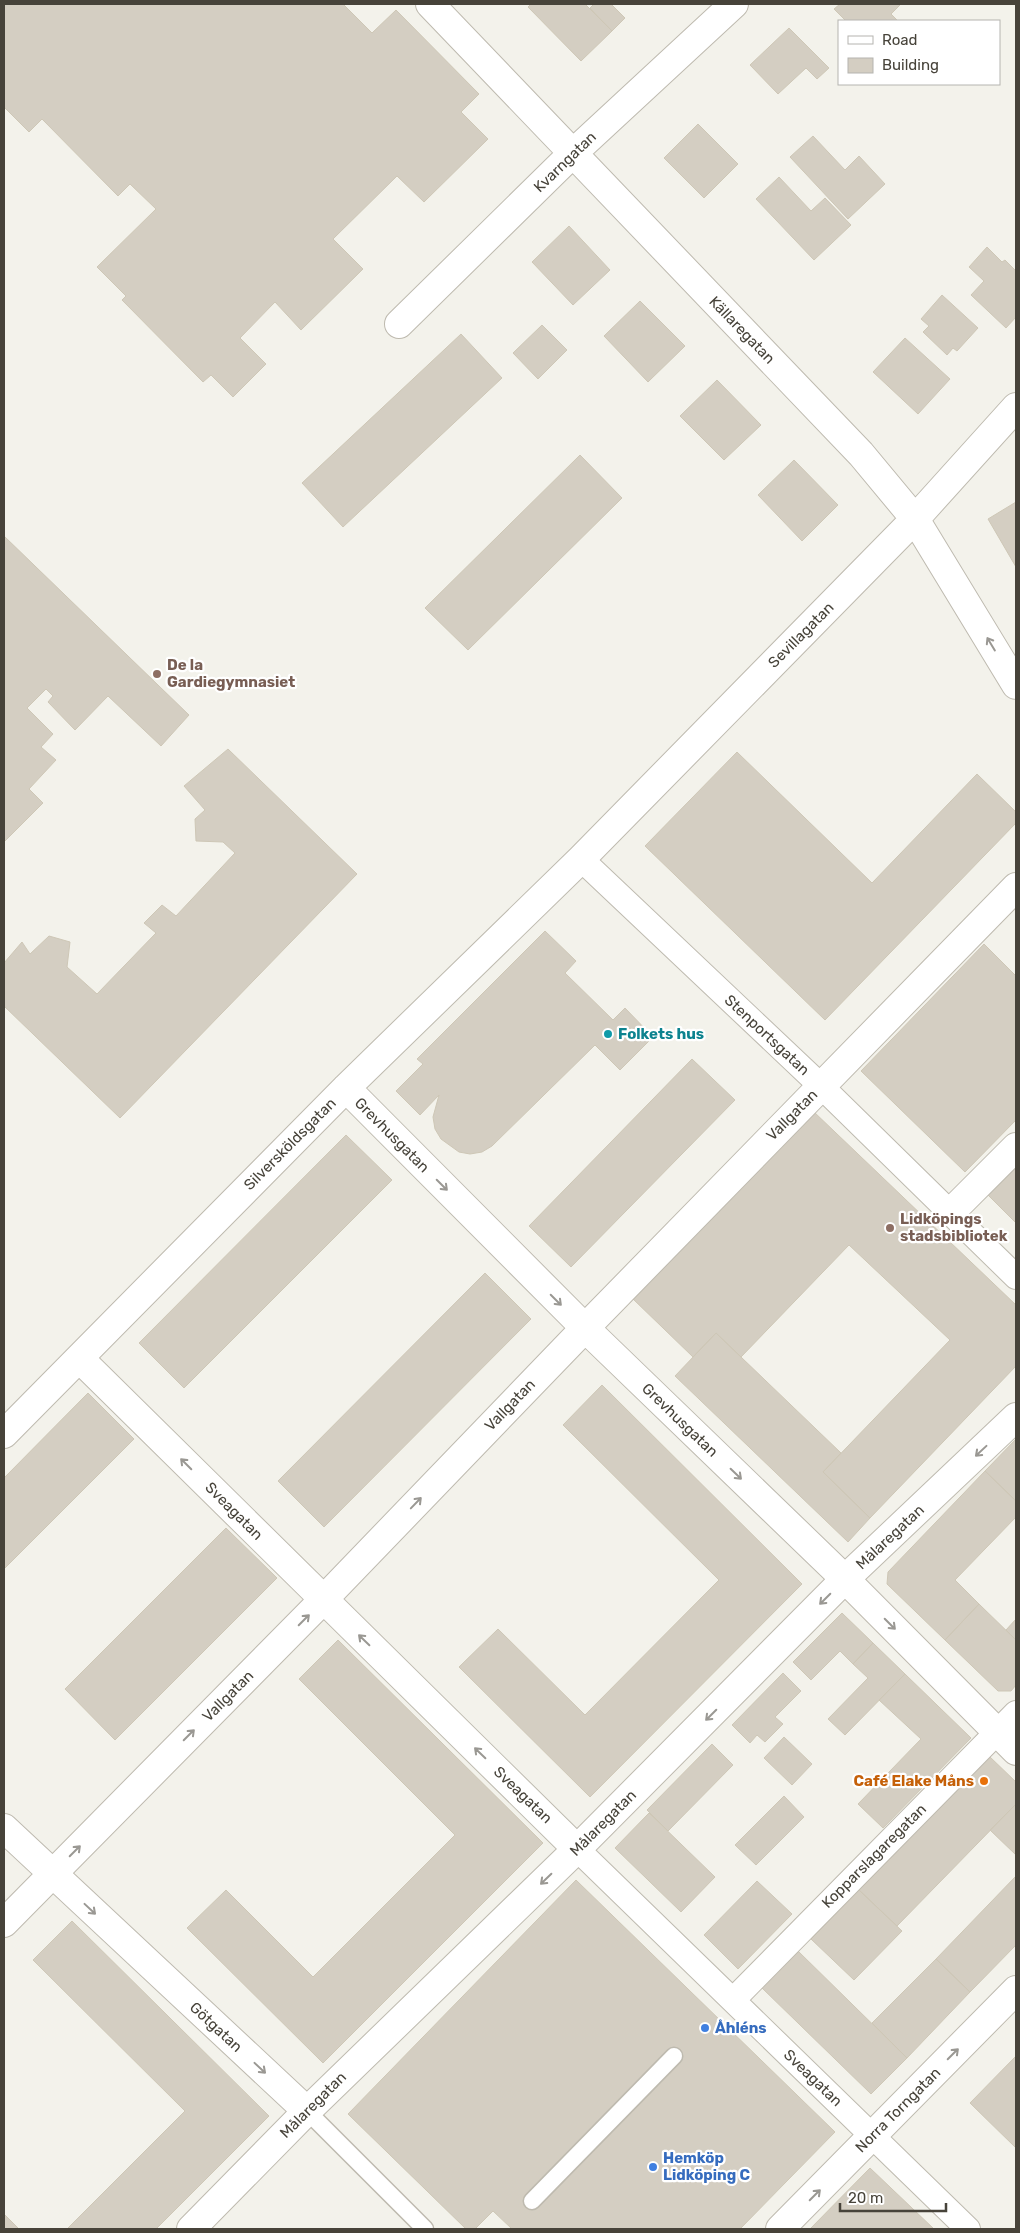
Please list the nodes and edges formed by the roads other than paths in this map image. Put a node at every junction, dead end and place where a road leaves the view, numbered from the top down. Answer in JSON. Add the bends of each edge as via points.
{"nodes":[{"id":1,"x":430,"y":4,"type":"edge"},
{"id":2,"x":734,"y":4,"type":"edge"},
{"id":3,"x":572,"y":154,"type":"junction"},
{"id":4,"x":400,"y":324,"type":"dead end"},
{"id":5,"x":1016,"y":407,"type":"edge"},
{"id":6,"x":915,"y":519,"type":"junction"},
{"id":7,"x":1016,"y":685,"type":"edge"},
{"id":8,"x":581,"y":859,"type":"junction"},
{"id":9,"x":1016,"y":887,"type":"edge"},
{"id":10,"x":821,"y":1086,"type":"junction"},
{"id":11,"x":346,"y":1088,"type":"junction"},
{"id":12,"x":1016,"y":1147,"type":"edge"},
{"id":13,"x":950,"y":1212,"type":"junction"},
{"id":14,"x":1016,"y":1277,"type":"edge"},
{"id":15,"x":584,"y":1328,"type":"junction"},
{"id":16,"x":80,"y":1358,"type":"junction"},
{"id":17,"x":1016,"y":1417,"type":"edge"},
{"id":18,"x":4,"y":1434,"type":"edge"},
{"id":19,"x":845,"y":1579,"type":"junction"},
{"id":20,"x":324,"y":1600,"type":"junction"},
{"id":21,"x":1007,"y":1722,"type":"edge"},
{"id":22,"x":1016,"y":1751,"type":"edge"},
{"id":23,"x":4,"y":1828,"type":"edge"},
{"id":24,"x":577,"y":1849,"type":"junction"},
{"id":25,"x":52,"y":1873,"type":"junction"},
{"id":26,"x":4,"y":1923,"type":"edge"},
{"id":27,"x":1016,"y":1990,"type":"edge"},
{"id":28,"x":733,"y":2000,"type":"junction"},
{"id":29,"x":674,"y":2056,"type":"dead end"},
{"id":30,"x":306,"y":2111,"type":"junction"},
{"id":31,"x":872,"y":2136,"type":"junction"},
{"id":32,"x":532,"y":2201,"type":"dead end"},
{"id":33,"x":191,"y":2229,"type":"edge"},
{"id":34,"x":426,"y":2229,"type":"edge"},
{"id":35,"x":780,"y":2229,"type":"edge"},
{"id":36,"x":968,"y":2229,"type":"edge"}],
"edges":[{"from":1,"to":3,"type":"street","name":"Källaregatan"},
{"from":2,"to":3,"type":"street","name":"Kvarngatan"},
{"from":3,"to":4,"type":"street","name":"Kvarngatan"},
{"from":3,"to":6,"type":"street","name":"Källaregatan","via":[[818,407]]},
{"from":5,"to":6,"type":"street","name":"Sevillagatan"},
{"from":7,"to":6,"type":"street","name":"Källaregatan","one_way":true},
{"from":6,"to":8,"type":"street","name":"Sevillagatan"},
{"from":8,"to":10,"type":"street","name":"Stenportsgatan"},
{"from":8,"to":11,"type":"street","name":"Silversköldsgatan"},
{"from":9,"to":10,"type":"street","name":"Vallgatan"},
{"from":10,"to":13,"type":"street","name":"Stenportsgatan"},
{"from":10,"to":15,"type":"street","name":"Vallgatan"},
{"from":11,"to":15,"type":"street","name":"Grevhusgatan","one_way":true},
{"from":11,"to":16,"type":"street","name":"Silversköldsgatan"},
{"from":12,"to":13,"type":"street"},
{"from":13,"to":14,"type":"street","name":"Stenportsgatan"},
{"from":15,"to":19,"type":"street","name":"Grevhusgatan","one_way":true},
{"from":20,"to":15,"type":"street","name":"Vallgatan","one_way":true},
{"from":16,"to":18,"type":"street","name":"Silversköldsgatan"},
{"from":20,"to":16,"type":"street","name":"Sveagatan","one_way":true},
{"from":17,"to":19,"type":"street","name":"Målaregatan","one_way":true},
{"from":19,"to":21,"type":"street","name":"Grevhusgatan","one_way":true},
{"from":19,"to":24,"type":"street","name":"Målaregatan","one_way":true},
{"from":24,"to":20,"type":"street","name":"Sveagatan","one_way":true},
{"from":25,"to":20,"type":"street","name":"Vallgatan","one_way":true},
{"from":21,"to":22,"type":"street","name":"Grevhusgatan"},
{"from":21,"to":28,"type":"street","name":"Kopparslagaregatan"},
{"from":23,"to":25,"type":"street","name":"Götgatan"},
{"from":24,"to":28,"type":"street","name":"Sveagatan"},
{"from":24,"to":30,"type":"street","name":"Målaregatan","one_way":true},
{"from":25,"to":26,"type":"street","name":"Vallgatan"},
{"from":25,"to":30,"type":"street","name":"Götgatan","one_way":true},
{"from":31,"to":27,"type":"street","name":"Norra Torngatan","one_way":true},
{"from":28,"to":31,"type":"street","name":"Sveagatan"},
{"from":29,"to":32,"type":"lane"},
{"from":30,"to":33,"type":"street","name":"Målaregatan"},
{"from":30,"to":34,"type":"lane","name":"Götgatan"},
{"from":35,"to":31,"type":"street","name":"Norra Torngatan","one_way":true},
{"from":31,"to":36,"type":"street","name":"Sveagatan"}]}
